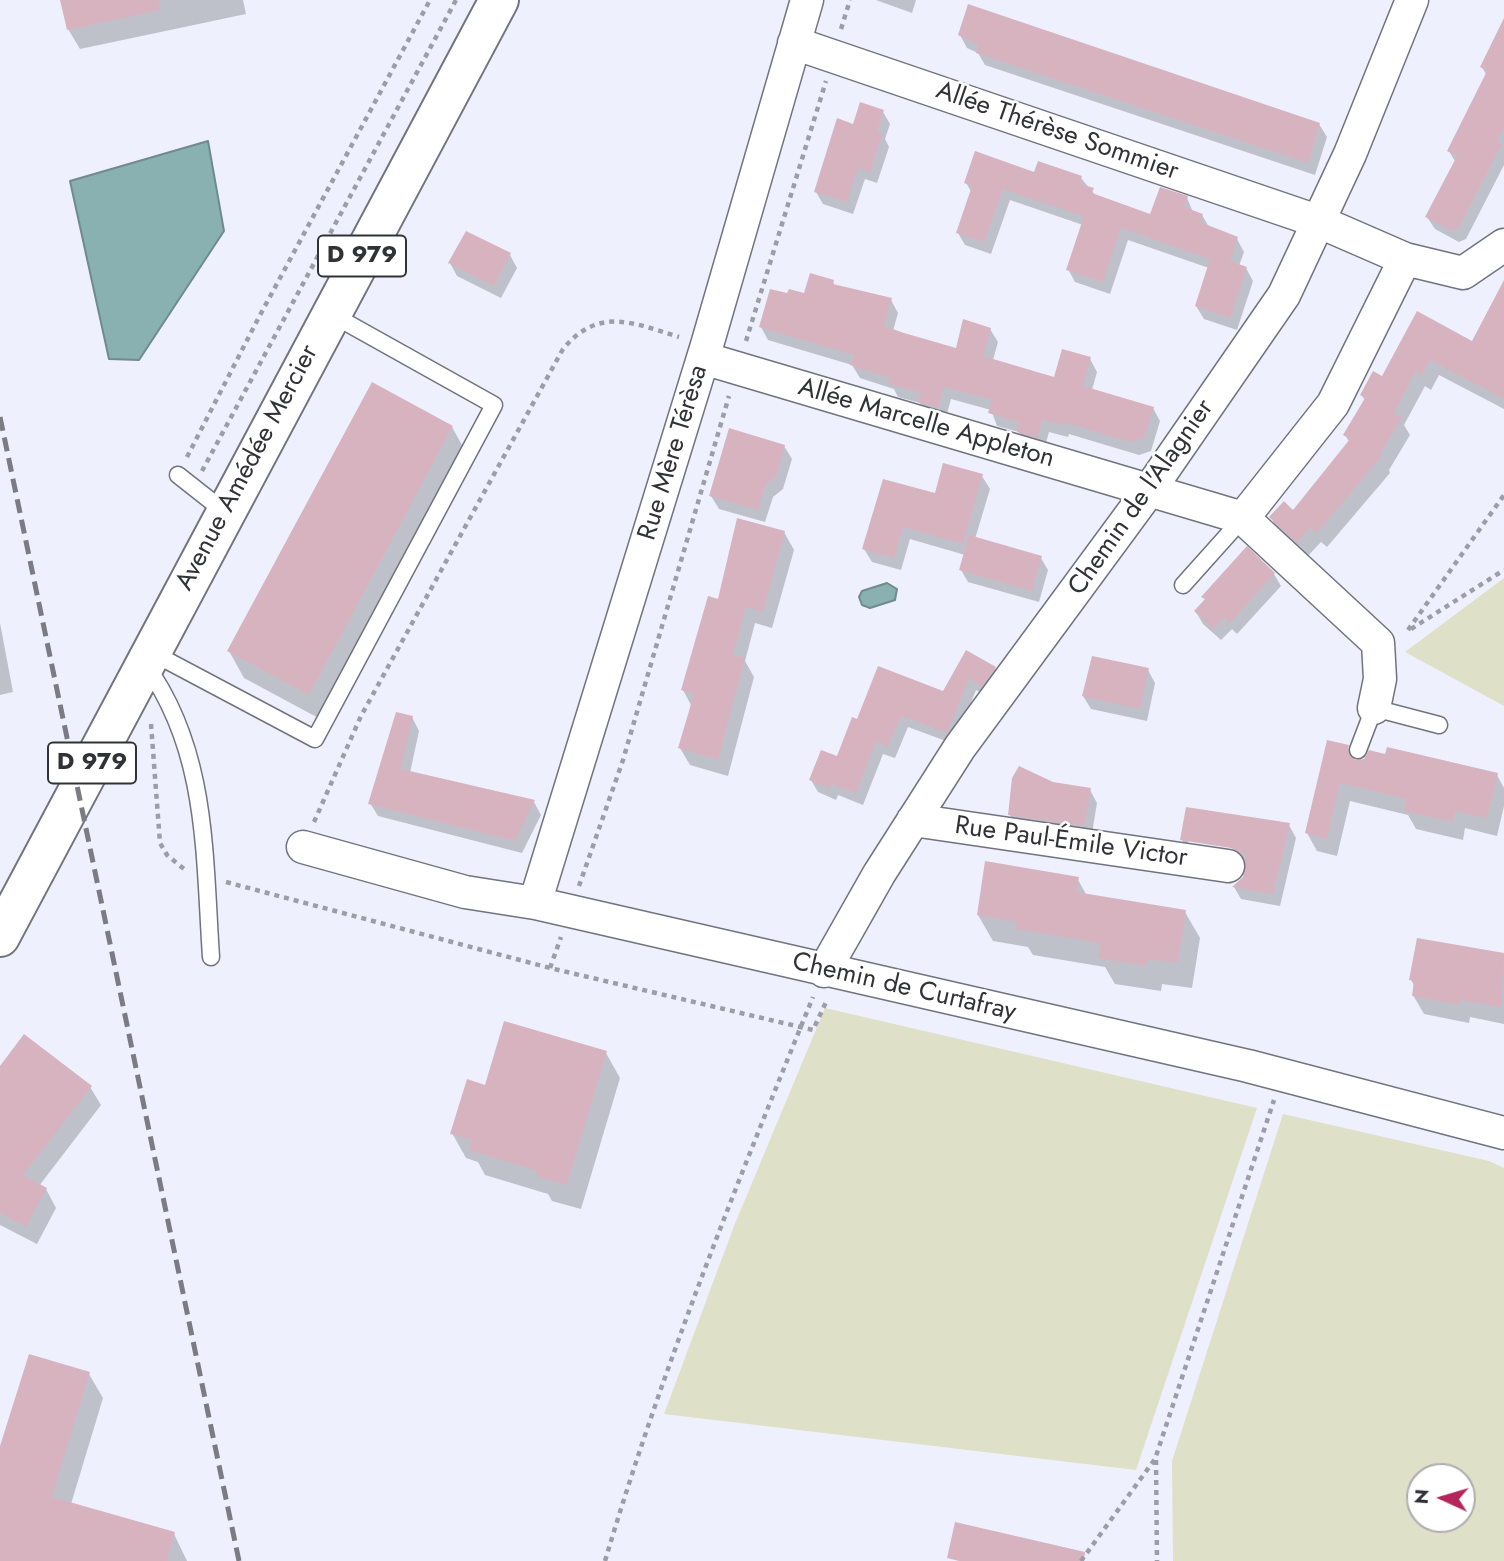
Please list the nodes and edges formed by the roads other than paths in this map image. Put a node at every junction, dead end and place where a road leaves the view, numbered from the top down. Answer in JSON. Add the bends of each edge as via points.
{"nodes":[{"id":1,"x":499,"y":0,"type":"edge"},
{"id":2,"x":807,"y":0,"type":"edge"},
{"id":3,"x":1412,"y":0,"type":"edge"},
{"id":4,"x":794,"y":43,"type":"junction"},
{"id":5,"x":1320,"y":222,"type":"junction"},
{"id":6,"x":1504,"y":245,"type":"edge"},
{"id":7,"x":1405,"y":259,"type":"junction"},
{"id":8,"x":331,"y":314,"type":"junction"},
{"id":9,"x":705,"y":352,"type":"junction"},
{"id":10,"x":178,"y":475,"type":"road end"},
{"id":11,"x":1150,"y":489,"type":"junction"},
{"id":12,"x":225,"y":512,"type":"junction"},
{"id":13,"x":1243,"y":518,"type":"junction"},
{"id":14,"x":1183,"y":585,"type":"dead end"},
{"id":15,"x":148,"y":658,"type":"junction"},
{"id":16,"x":1374,"y":708,"type":"junction"},
{"id":17,"x":1439,"y":725,"type":"dead end"},
{"id":18,"x":1358,"y":750,"type":"dead end"},
{"id":19,"x":913,"y":820,"type":"junction"},
{"id":20,"x":303,"y":847,"type":"road end"},
{"id":21,"x":1228,"y":866,"type":"dead end"},
{"id":22,"x":535,"y":903,"type":"junction"},
{"id":23,"x":0,"y":937,"type":"edge"},
{"id":24,"x":211,"y":957,"type":"dead end"},
{"id":25,"x":828,"y":983,"type":"junction"},
{"id":26,"x":1504,"y":1133,"type":"edge"}],
"edges":[{"from":1,"to":8,"type":"main road","name":"Avenue Amédée Mercier","number":"D 979"},
{"from":2,"to":4,"type":"street","name":"Rue Mère Térèsa"},
{"from":3,"to":5,"type":"street","name":"Chemin de l'Alagnier"},
{"from":4,"to":5,"type":"street","name":"Allée Thérèse Sommier"},
{"from":4,"to":9,"type":"street","name":"Rue Mère Térèsa"},
{"from":5,"to":7,"type":"street","name":"Allée Thérèse Sommier"},
{"from":5,"to":11,"type":"street","name":"Chemin de l'Alagnier","via":[[1284,295]]},
{"from":6,"to":7,"type":"street","name":"Allée Thérèse Sommier","via":[[1463,273]]},
{"from":7,"to":13,"type":"street","via":[[1334,404]]},
{"from":8,"to":12,"type":"main road","name":"Avenue Amédée Mercier","number":"D 979"},
{"from":8,"to":15,"type":"lane","via":[[494,405],[488,417],[315,739]]},
{"from":9,"to":11,"type":"street","name":"Allée Marcelle Appleton","via":[[737,368]]},
{"from":9,"to":22,"type":"street","name":"Rue Mère Térèsa"},
{"from":10,"to":12,"type":"lane"},
{"from":11,"to":13,"type":"street","name":"Allée Marcelle Appleton"},
{"from":11,"to":19,"type":"street","name":"Chemin de l'Alagnier","via":[[960,747]]},
{"from":12,"to":15,"type":"main road","name":"Avenue Amédée Mercier","number":"D 979"},
{"from":13,"to":14,"type":"lane"},
{"from":13,"to":16,"type":"street","via":[[1378,642],[1380,679]]},
{"from":15,"to":23,"type":"main road","name":"Avenue Amédée Mercier","number":"D 979"},
{"from":15,"to":24,"type":"lane","via":[[194,766]]},
{"from":16,"to":17,"type":"lane"},
{"from":16,"to":18,"type":"lane"},
{"from":19,"to":21,"type":"street","name":"Rue Paul-Émile Victor"},
{"from":19,"to":25,"type":"street","name":"Chemin de l'Alagnier"},
{"from":20,"to":22,"type":"street","name":"Chemin de Curtafray","via":[[464,892]]},
{"from":22,"to":25,"type":"street","name":"Chemin de Curtafray"},
{"from":25,"to":26,"type":"street","name":"Chemin de Curtafray","via":[[1248,1066]]}]}
